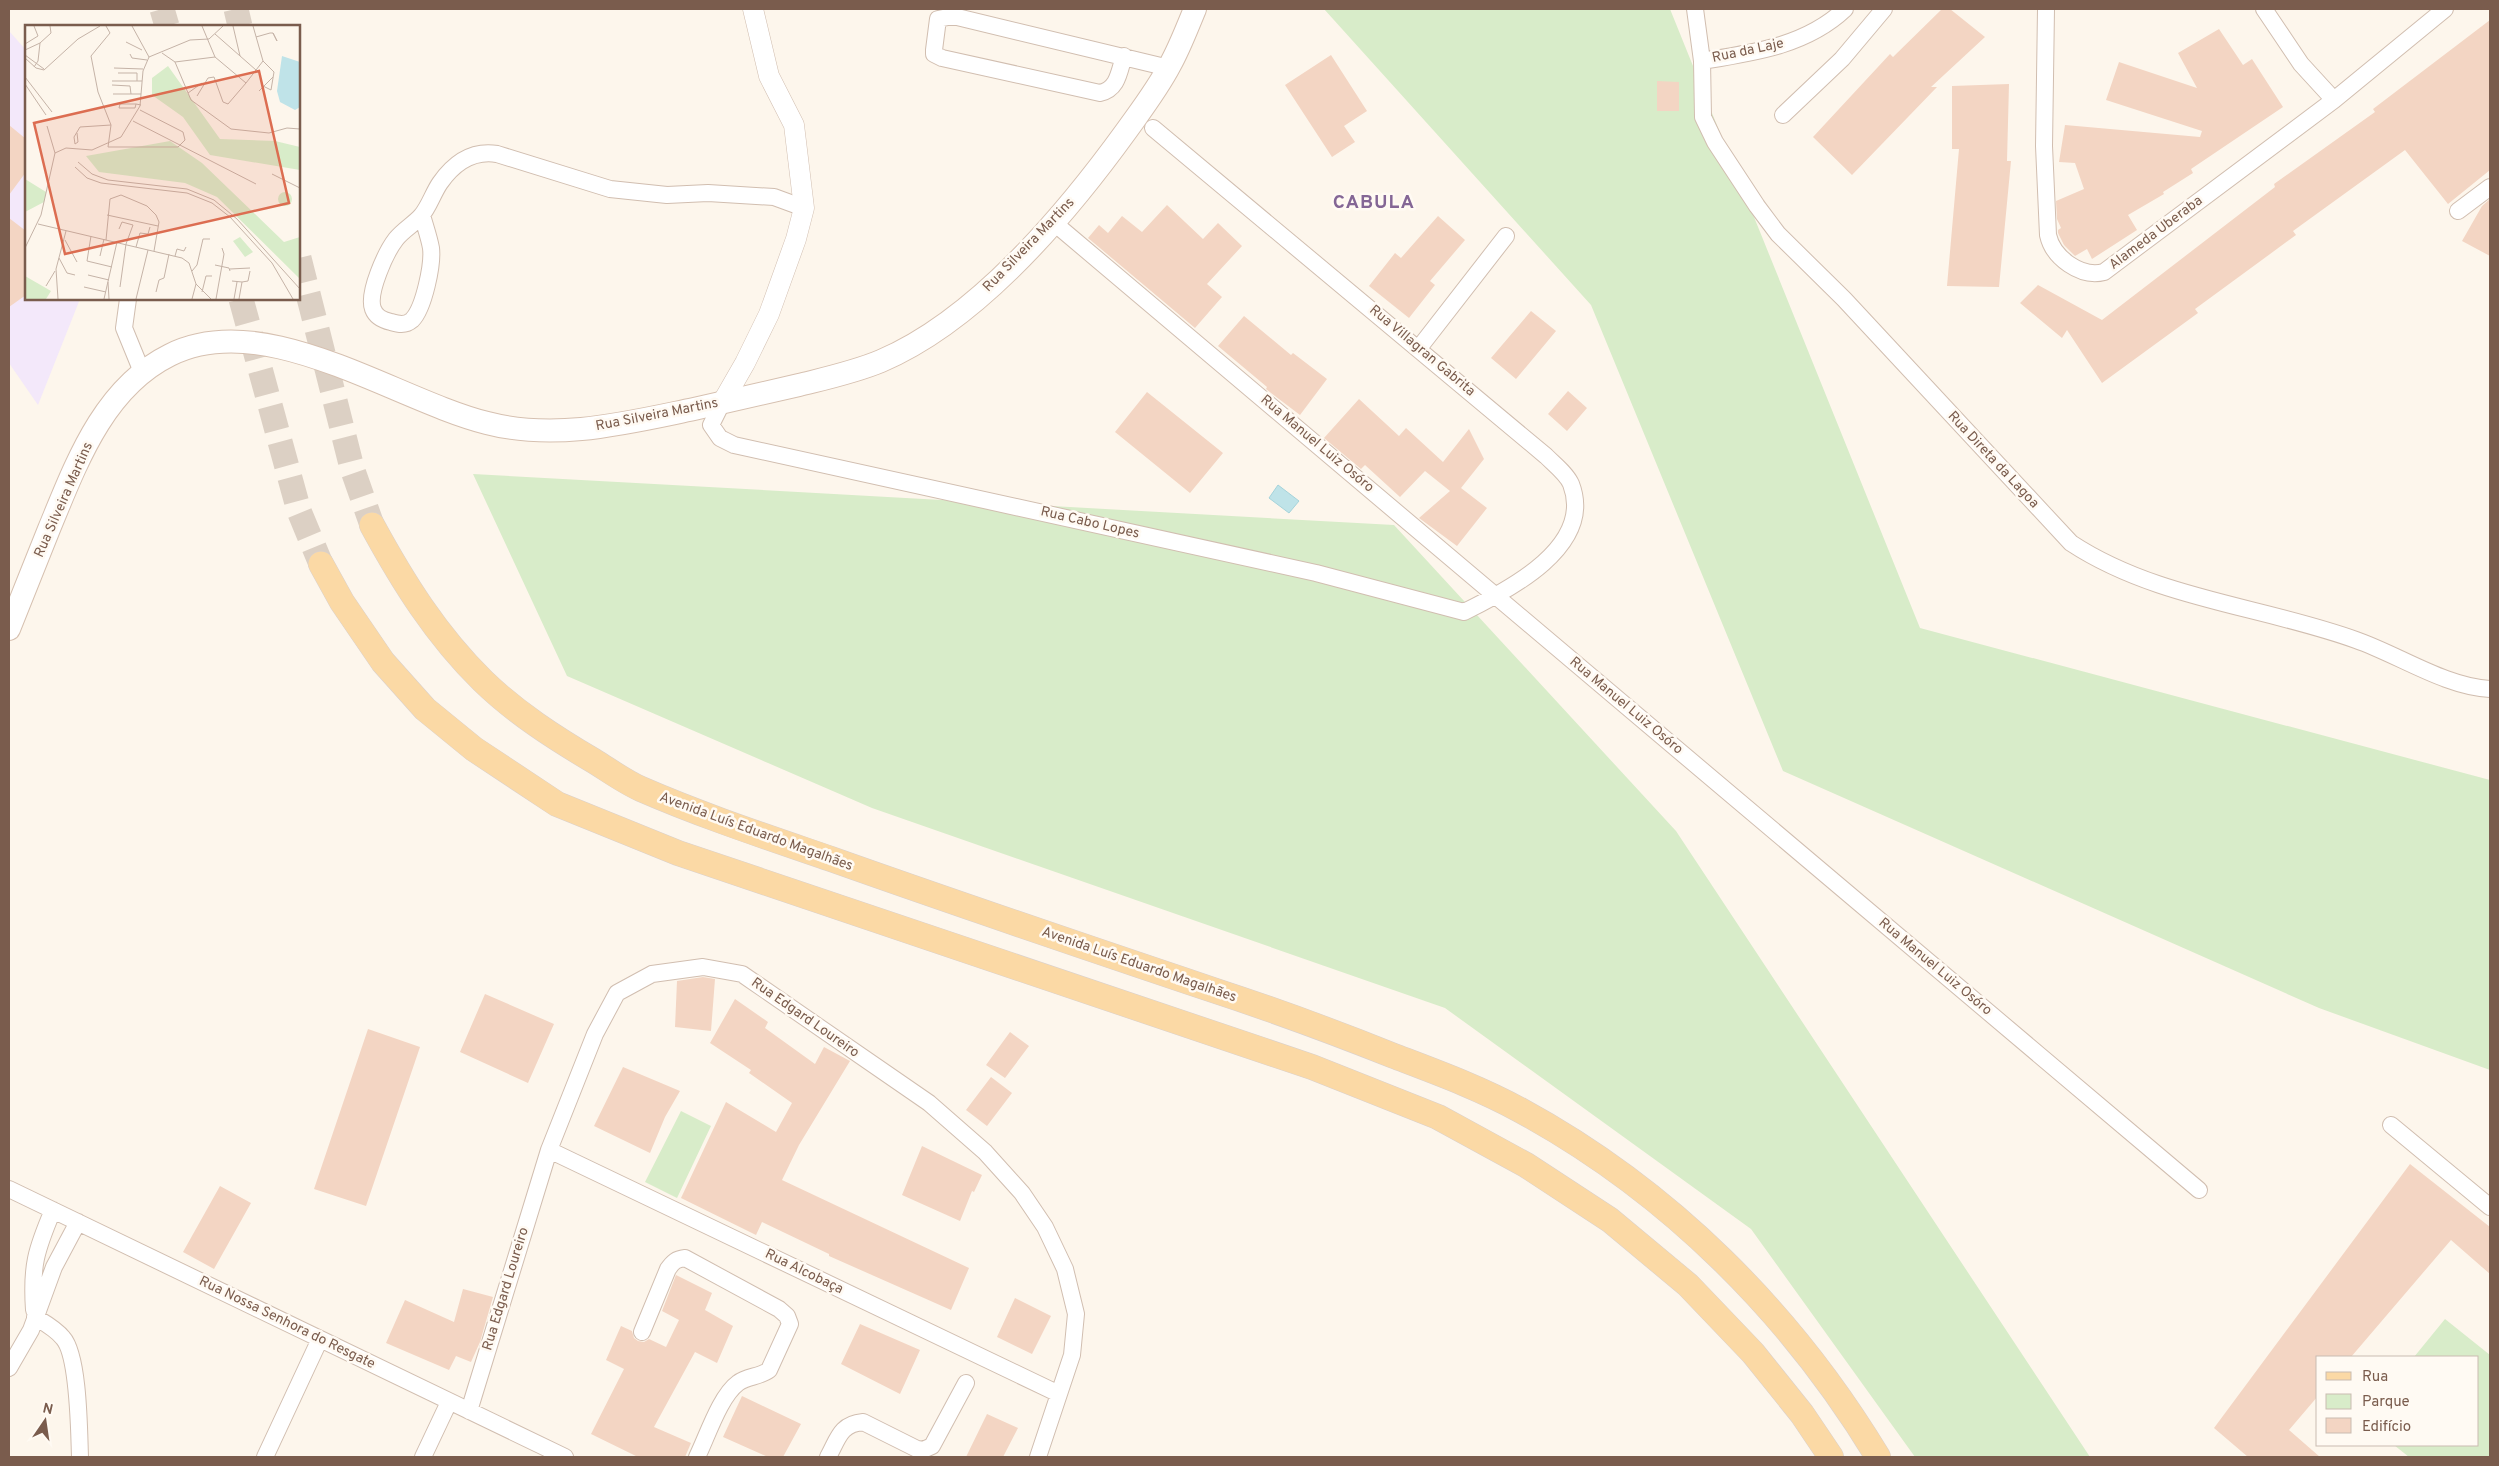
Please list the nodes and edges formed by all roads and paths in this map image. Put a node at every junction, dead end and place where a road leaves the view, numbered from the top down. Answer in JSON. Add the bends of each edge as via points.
{"nodes":[{"id":1,"x":754,"y":9,"type":"edge"},
{"id":2,"x":1195,"y":9,"type":"edge"},
{"id":3,"x":1695,"y":9,"type":"edge"},
{"id":4,"x":1845,"y":9,"type":"edge"},
{"id":5,"x":1884,"y":9,"type":"edge"},
{"id":6,"x":2046,"y":9,"type":"edge"},
{"id":7,"x":2264,"y":9,"type":"edge"},
{"id":8,"x":2445,"y":9,"type":"edge"},
{"id":9,"x":1124,"y":56,"type":"junction"},
{"id":10,"x":1702,"y":60,"type":"junction"},
{"id":11,"x":1169,"y":68,"type":"junction"},
{"id":12,"x":2334,"y":100,"type":"junction"},
{"id":13,"x":1783,"y":114,"type":"dead end"},
{"id":14,"x":1153,"y":128,"type":"dead end"},
{"id":15,"x":2490,"y":187,"type":"edge"},
{"id":16,"x":804,"y":208,"type":"junction"},
{"id":17,"x":2458,"y":210,"type":"dead end"},
{"id":18,"x":422,"y":215,"type":"junction"},
{"id":19,"x":1053,"y":222,"type":"junction"},
{"id":20,"x":1506,"y":236,"type":"dead end"},
{"id":21,"x":128,"y":300,"type":"edge"},
{"id":22,"x":1419,"y":348,"type":"junction"},
{"id":23,"x":142,"y":372,"type":"junction"},
{"id":24,"x":722,"y":403,"type":"junction"},
{"id":25,"x":372,"y":525,"type":"tunnel mouth"},
{"id":26,"x":321,"y":564,"type":"tunnel mouth"},
{"id":27,"x":1496,"y":596,"type":"junction"},
{"id":28,"x":9,"y":630,"type":"edge"},
{"id":29,"x":2490,"y":690,"type":"edge"},
{"id":30,"x":2391,"y":1126,"type":"dead end"},
{"id":31,"x":549,"y":1150,"type":"junction"},
{"id":32,"x":9,"y":1189,"type":"edge"},
{"id":33,"x":2198,"y":1190,"type":"dead end"},
{"id":34,"x":2490,"y":1207,"type":"edge"},
{"id":35,"x":53,"y":1210,"type":"junction"},
{"id":36,"x":78,"y":1222,"type":"junction"},
{"id":37,"x":35,"y":1317,"type":"junction"},
{"id":38,"x":642,"y":1332,"type":"dead end"},
{"id":39,"x":320,"y":1339,"type":"junction"},
{"id":40,"x":9,"y":1368,"type":"edge"},
{"id":41,"x":966,"y":1384,"type":"dead end"},
{"id":42,"x":1059,"y":1394,"type":"junction"},
{"id":43,"x":449,"y":1402,"type":"junction"},
{"id":44,"x":469,"y":1411,"type":"junction"},
{"id":45,"x":80,"y":1457,"type":"edge"},
{"id":46,"x":265,"y":1457,"type":"edge"},
{"id":47,"x":423,"y":1457,"type":"edge"},
{"id":48,"x":565,"y":1457,"type":"edge"},
{"id":49,"x":697,"y":1457,"type":"edge"},
{"id":50,"x":828,"y":1457,"type":"edge"},
{"id":51,"x":1038,"y":1457,"type":"edge"},
{"id":52,"x":1831,"y":1457,"type":"edge"},
{"id":53,"x":1878,"y":1457,"type":"edge"}],
"edges":[{"from":1,"to":16,"type":"street","via":[[769,76],[794,125]]},
{"from":2,"to":11,"type":"main road","name":"Rua Silveira Martins"},
{"from":3,"to":10,"type":"street","name":"Rua Direta da Lagoa"},
{"from":4,"to":10,"type":"street","name":"Rua da Laje","via":[[1816,30],[1785,44],[1748,54]]},
{"from":5,"to":13,"type":"street","via":[[1842,59]]},
{"from":6,"to":12,"type":"street","name":"Alameda Uberaba","via":[[2044,146],[2048,235],[2050,246],[2058,256],[2085,273],[2104,272]]},
{"from":7,"to":12,"type":"street","via":[[2301,64]]},
{"from":8,"to":12,"type":"street","name":"Alameda Uberaba"},
{"from":9,"to":9,"type":"street","via":[[949,16],[938,19],[934,50],[934,54],[942,58],[1100,93],[1109,92],[1114,87]]},
{"from":9,"to":11,"type":"street"},
{"from":10,"to":29,"type":"street","name":"Rua Direta da Lagoa","via":[[1703,117],[1715,142],[1778,234],[1844,299],[2071,543],[2111,566],[2149,581],[2354,639],[2390,652],[2458,685]]},
{"from":11,"to":19,"type":"main road","name":"Rua Silveira Martins","via":[[1109,155]]},
{"from":14,"to":22,"type":"street","name":"Rua Villagran Gabrita"},
{"from":15,"to":17,"type":"street"},
{"from":16,"to":18,"type":"street","via":[[774,197],[708,193],[667,195],[610,189],[485,152],[472,154],[456,165],[440,182]]},
{"from":16,"to":24,"type":"street","via":[[769,314]]},
{"from":18,"to":18,"type":"street","via":[[388,250],[372,299],[372,308],[377,316],[402,325],[411,321],[417,312],[431,262]]},
{"from":19,"to":24,"type":"main road","name":"Rua Silveira Martins","via":[[996,280],[926,337],[882,361],[842,375]]},
{"from":19,"to":27,"type":"street","name":"Rua Manuel Luiz Osóro"},
{"from":20,"to":22,"type":"street"},
{"from":21,"to":23,"type":"street","via":[[124,328]]},
{"from":22,"to":27,"type":"street","name":"Rua Villagran Gabrita","via":[[1546,456],[1571,483],[1576,505],[1572,529],[1554,554]]},
{"from":23,"to":24,"type":"main road","name":"Rua Silveira Martins","via":[[172,353],[202,344],[236,342],[273,346],[308,354],[458,415],[513,429],[592,429]]},
{"from":23,"to":28,"type":"main road","name":"Rua Silveira Martins","via":[[118,395],[79,460]]},
{"from":24,"to":27,"type":"street","name":"Rua Cabo Lopes","via":[[711,425],[720,438],[734,445],[1316,573],[1464,612]]},
{"from":25,"to":53,"type":"main road","name":"Avenida Luís Eduardo Magalhães","via":[[415,601],[442,638],[485,683],[543,730],[636,787],[826,858],[1290,1016],[1450,1077],[1520,1110],[1658,1201],[1757,1293],[1804,1350]]},
{"from":26,"to":52,"type":"main road","via":[[342,602],[383,662],[425,709],[474,749],[557,804],[678,853],[1312,1067],[1438,1117],[1526,1165],[1610,1220],[1688,1285],[1753,1353],[1802,1414]]},
{"from":27,"to":33,"type":"street","name":"Rua Manuel Luiz Osóro"},
{"from":30,"to":34,"type":"street"},
{"from":31,"to":42,"type":"street","name":"Rua Alcobaça"},
{"from":31,"to":42,"type":"street","name":"Rua Edgard Loureiro","via":[[595,1034],[617,993],[661,972],[703,967],[742,974],[928,1103],[985,1152],[1022,1193],[1045,1228],[1065,1269],[1076,1314],[1072,1355]]},
{"from":31,"to":44,"type":"street","name":"Rua Edgard Loureiro"},
{"from":32,"to":35,"type":"street","name":"Rua Nossa Senhora do Resgate"},
{"from":35,"to":36,"type":"street","name":"Rua Nossa Senhora do Resgate"},
{"from":35,"to":37,"type":"street","via":[[35,1254],[32,1279]]},
{"from":36,"to":37,"type":"street","via":[[54,1267]]},
{"from":36,"to":39,"type":"street","name":"Rua Nossa Senhora do Resgate"},
{"from":37,"to":40,"type":"street"},
{"from":37,"to":45,"type":"street","via":[[56,1331],[70,1348]]},
{"from":38,"to":49,"type":"street","via":[[668,1269],[674,1260],[684,1258],[771,1304],[787,1316],[790,1324],[769,1370],[744,1379],[727,1394]]},
{"from":39,"to":43,"type":"street","name":"Rua Nossa Senhora do Resgate"},
{"from":39,"to":46,"type":"street"},
{"from":41,"to":50,"type":"street","via":[[932,1446],[917,1449],[863,1422],[844,1427]]},
{"from":42,"to":51,"type":"street","name":"Rua Edgard Loureiro"},
{"from":43,"to":44,"type":"street","name":"Rua Nossa Senhora do Resgate"},
{"from":43,"to":47,"type":"street"},
{"from":44,"to":48,"type":"street","name":"Rua Nossa Senhora do Resgate"}]}
